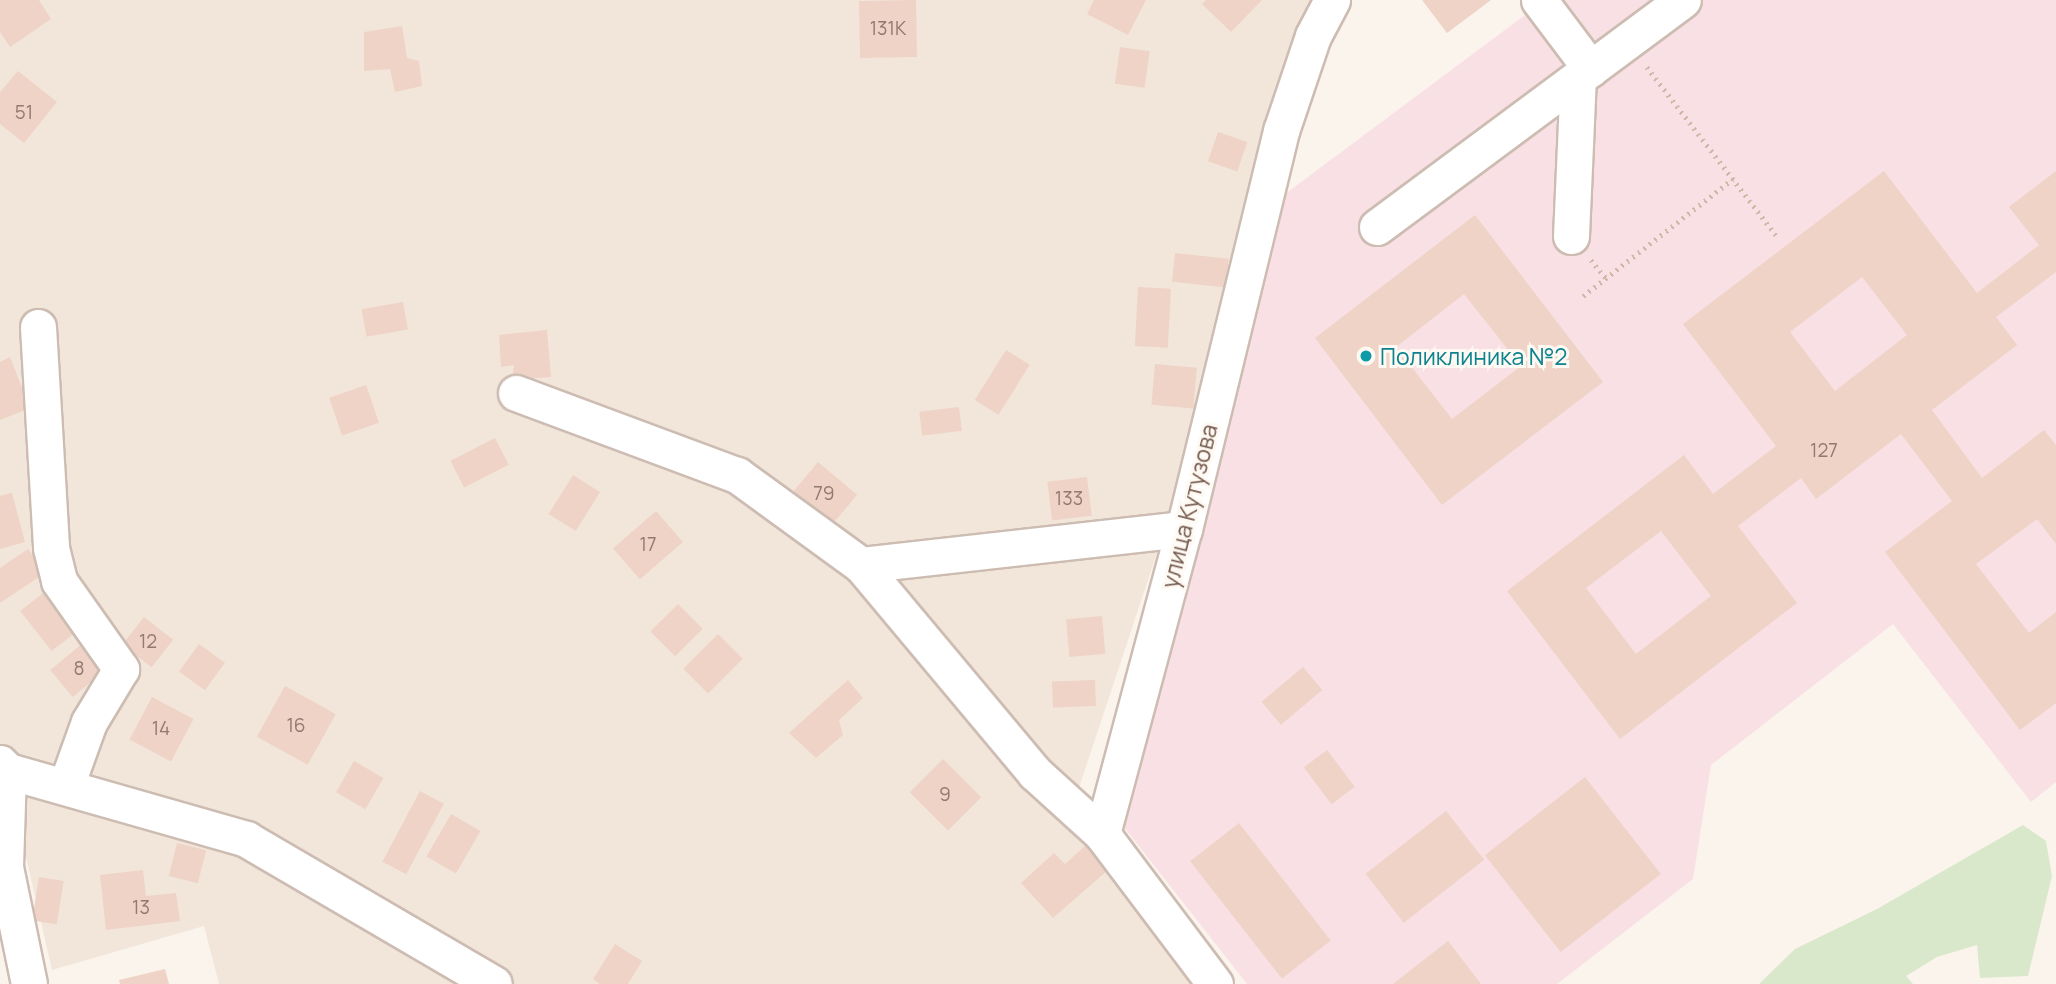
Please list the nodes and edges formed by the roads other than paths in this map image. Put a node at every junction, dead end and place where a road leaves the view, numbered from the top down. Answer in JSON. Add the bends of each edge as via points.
{"nodes":[{"id":1,"x":1332,"y":0,"type":"edge"},
{"id":2,"x":1539,"y":0,"type":"edge"},
{"id":3,"x":1683,"y":0,"type":"edge"},
{"id":4,"x":1640,"y":21,"type":"edge"},
{"id":5,"x":1585,"y":74,"type":"junction"},
{"id":6,"x":1377,"y":227,"type":"dead end"},
{"id":7,"x":1571,"y":236,"type":"dead end"},
{"id":8,"x":38,"y":327,"type":"dead end"},
{"id":9,"x":516,"y":393,"type":"dead end"},
{"id":10,"x":1184,"y":529,"type":"junction"},
{"id":11,"x":861,"y":565,"type":"junction"},
{"id":12,"x":4,"y":767,"type":"edge"},
{"id":13,"x":66,"y":786,"type":"junction"},
{"id":14,"x":1102,"y":834,"type":"junction"},
{"id":15,"x":29,"y":984,"type":"edge"},
{"id":16,"x":494,"y":984,"type":"edge"},
{"id":17,"x":1215,"y":984,"type":"edge"}],
"edges":[{"from":1,"to":10,"type":"street","name":"улица Кутузова","via":[[1313,36],[1281,131]]},
{"from":2,"to":5,"type":"street"},
{"from":3,"to":4,"type":"street"},
{"from":4,"to":5,"type":"street"},
{"from":5,"to":6,"type":"street"},
{"from":5,"to":7,"type":"street"},
{"from":8,"to":13,"type":"street","via":[[51,548],[59,580],[121,669],[89,722]]},
{"from":9,"to":11,"type":"street","via":[[737,475]]},
{"from":10,"to":11,"type":"street"},
{"from":10,"to":14,"type":"street","name":"улица Кутузова"},
{"from":11,"to":14,"type":"street","via":[[1035,773]]},
{"from":12,"to":13,"type":"street"},
{"from":12,"to":15,"type":"street","via":[[5,867]]},
{"from":13,"to":16,"type":"street","via":[[246,839]]},
{"from":14,"to":17,"type":"street"}]}
